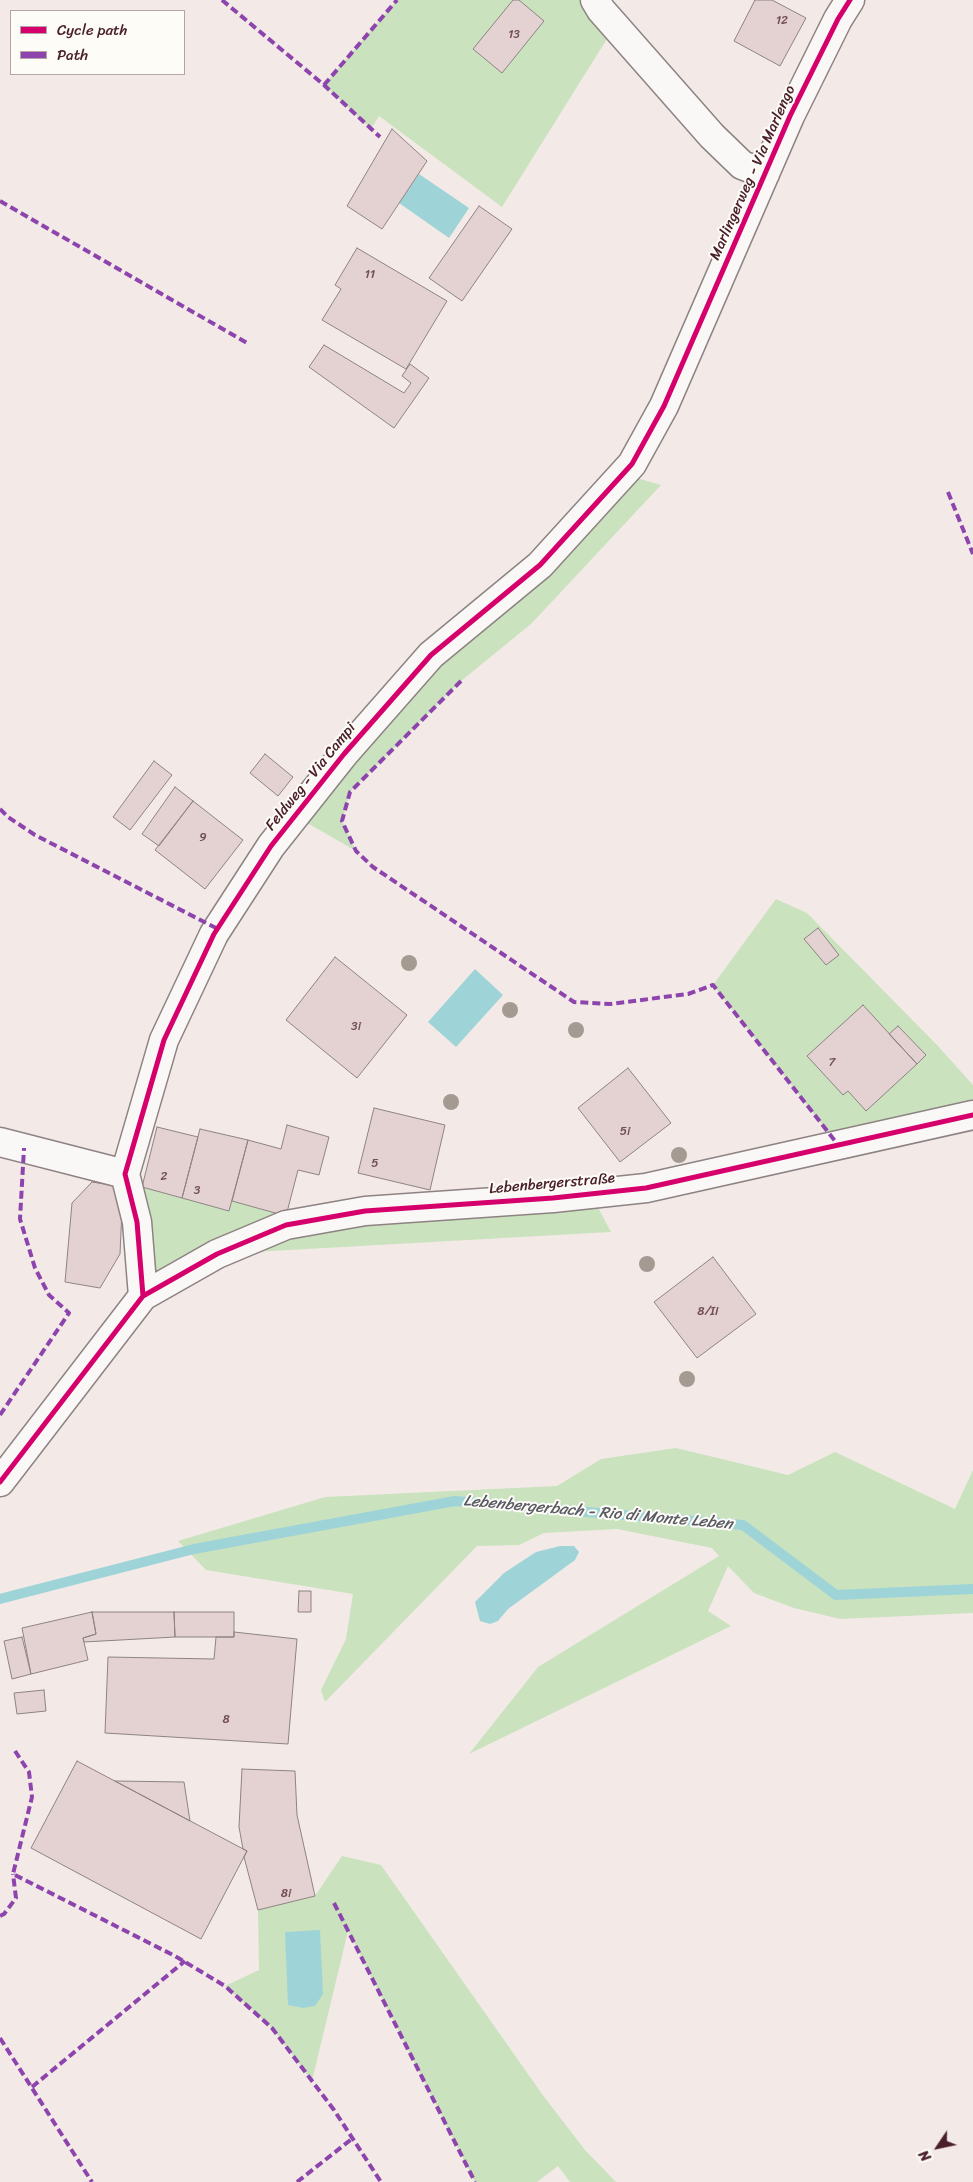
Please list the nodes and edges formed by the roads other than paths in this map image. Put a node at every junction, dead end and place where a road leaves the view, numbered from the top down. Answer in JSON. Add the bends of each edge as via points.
{"nodes":[{"id":1,"x":595,"y":0,"type":"edge"},
{"id":2,"x":850,"y":0,"type":"edge"},
{"id":3,"x":766,"y":174,"type":"junction"},
{"id":4,"x":697,"y":332,"type":"joint"},
{"id":5,"x":973,"y":1115,"type":"edge"},
{"id":6,"x":0,"y":1142,"type":"edge"},
{"id":7,"x":124,"y":1174,"type":"junction"},
{"id":8,"x":143,"y":1296,"type":"junction"},
{"id":9,"x":0,"y":1482,"type":"edge"}],
"edges":[{"from":1,"to":3,"type":"street","via":[[712,136],[742,165]]},
{"from":2,"to":3,"type":"street","name":"Marlingerweg - Via Marlengo","via":[[790,116]]},
{"from":3,"to":4,"type":"street","name":"Marlingerweg - Via Marlengo"},
{"from":4,"to":7,"type":"street","name":"Feldweg - Via Campi","via":[[664,406],[632,464],[540,565],[431,656],[344,754],[271,846],[214,934],[164,1040]]},
{"from":5,"to":8,"type":"street","name":"Lebenbergerstraße","via":[[646,1188],[365,1211],[286,1226],[217,1254]]},
{"from":6,"to":7,"type":"street"},
{"from":7,"to":8,"type":"street","via":[[138,1222]]},
{"from":8,"to":9,"type":"street"}]}
